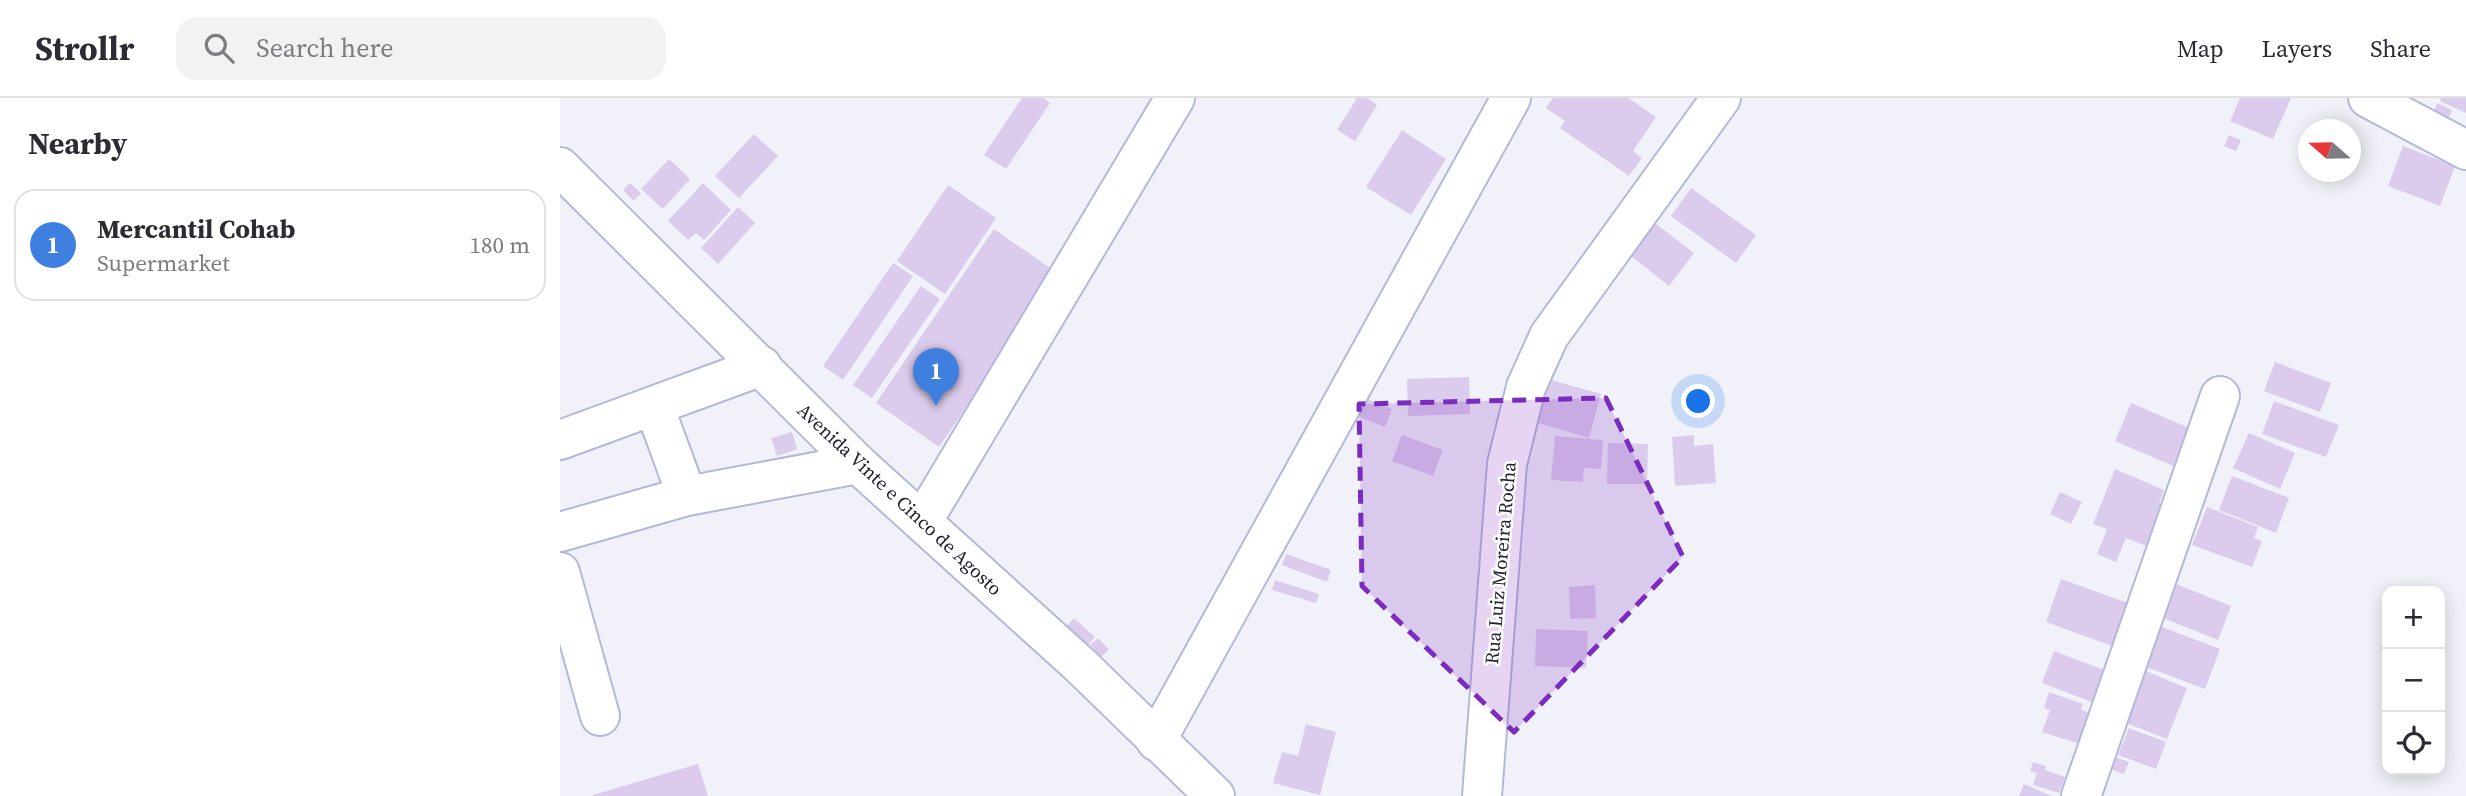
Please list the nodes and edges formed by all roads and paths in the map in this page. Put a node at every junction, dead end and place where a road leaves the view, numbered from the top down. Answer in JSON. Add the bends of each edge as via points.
{"nodes":[{"id":1,"x":1175,"y":98,"type":"edge"},
{"id":2,"x":1511,"y":98,"type":"edge"},
{"id":3,"x":1721,"y":98,"type":"edge"},
{"id":4,"x":2368,"y":98,"type":"edge"},
{"id":5,"x":2466,"y":150,"type":"edge"},
{"id":6,"x":560,"y":167,"type":"edge"},
{"id":7,"x":762,"y":366,"type":"junction"},
{"id":8,"x":2220,"y":396,"type":"dead end"},
{"id":9,"x":654,"y":406,"type":"junction"},
{"id":10,"x":560,"y":440,"type":"edge"},
{"id":11,"x":858,"y":464,"type":"junction"},
{"id":12,"x":687,"y":496,"type":"junction"},
{"id":13,"x":922,"y":522,"type":"junction"},
{"id":14,"x":560,"y":532,"type":"edge"},
{"id":15,"x":560,"y":572,"type":"edge"},
{"id":16,"x":600,"y":716,"type":"dead end"},
{"id":17,"x":1156,"y":741,"type":"junction"},
{"id":18,"x":1215,"y":796,"type":"edge"},
{"id":19,"x":1482,"y":796,"type":"edge"},
{"id":20,"x":2081,"y":796,"type":"edge"}],
"edges":[{"from":1,"to":13,"type":"street"},
{"from":2,"to":17,"type":"street"},
{"from":3,"to":19,"type":"street","name":"Rua Luiz Moreira Rocha","via":[[1549,336],[1526,387],[1507,464]]},
{"from":4,"to":5,"type":"street"},
{"from":6,"to":7,"type":"street","name":"Avenida Vinte e Cinco de Agosto"},
{"from":7,"to":9,"type":"street"},
{"from":7,"to":11,"type":"street","name":"Avenida Vinte e Cinco de Agosto"},
{"from":8,"to":20,"type":"street"},
{"from":9,"to":10,"type":"street"},
{"from":9,"to":12,"type":"street"},
{"from":11,"to":12,"type":"street"},
{"from":11,"to":13,"type":"street","name":"Avenida Vinte e Cinco de Agosto"},
{"from":12,"to":14,"type":"street"},
{"from":13,"to":17,"type":"street","name":"Avenida Vinte e Cinco de Agosto","via":[[1080,665]]},
{"from":15,"to":16,"type":"street"},
{"from":17,"to":18,"type":"street","name":"Avenida Vinte e Cinco de Agosto"}]}
